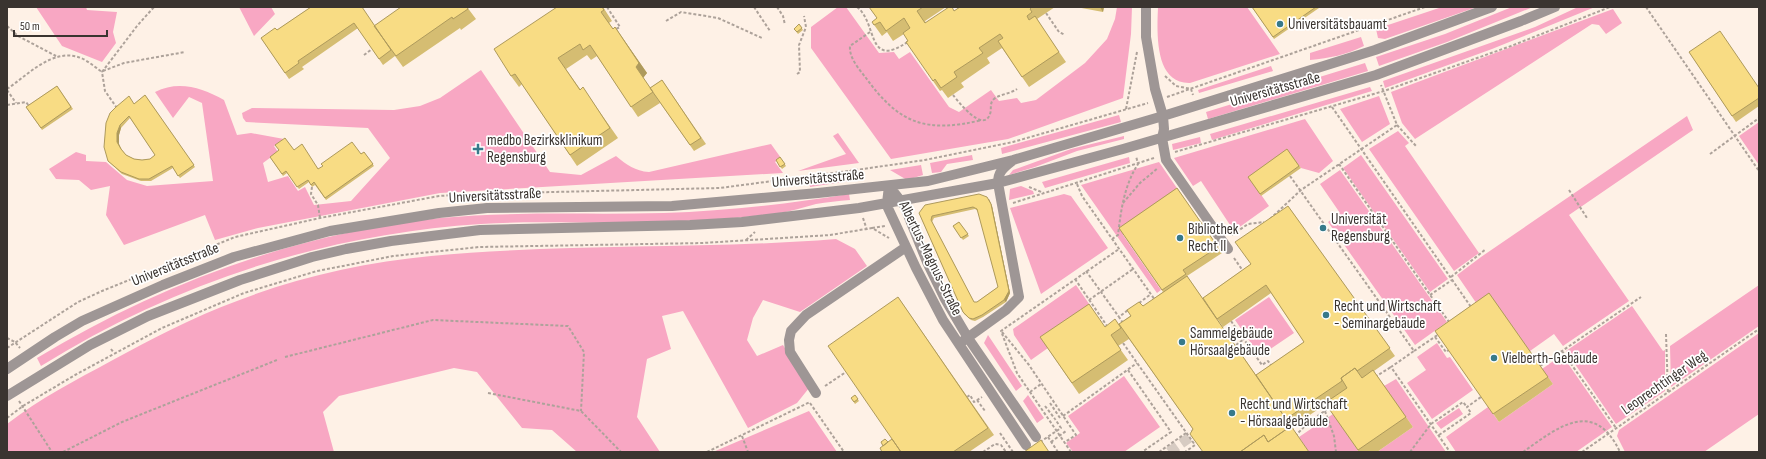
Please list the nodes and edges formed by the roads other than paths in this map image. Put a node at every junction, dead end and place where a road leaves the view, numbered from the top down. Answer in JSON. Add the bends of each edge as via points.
{"nodes":[{"id":1,"x":1146,"y":7,"type":"edge"},
{"id":2,"x":1492,"y":7,"type":"edge"},
{"id":3,"x":1555,"y":7,"type":"edge"},
{"id":4,"x":1163,"y":116,"type":"junction"},
{"id":5,"x":1162,"y":138,"type":"junction"},
{"id":6,"x":1013,"y":160,"type":"junction"},
{"id":7,"x":998,"y":183,"type":"junction"},
{"id":8,"x":889,"y":186,"type":"junction"},
{"id":9,"x":901,"y":200,"type":"junction"},
{"id":10,"x":887,"y":203,"type":"junction"},
{"id":11,"x":1225,"y":245,"type":"road end"},
{"id":12,"x":906,"y":247,"type":"junction"},
{"id":13,"x":968,"y":338,"type":"junction"},
{"id":14,"x":958,"y":345,"type":"junction"},
{"id":15,"x":7,"y":369,"type":"edge"},
{"id":16,"x":9,"y":391,"type":"edge"},
{"id":17,"x":816,"y":393,"type":"road end"},
{"id":18,"x":1036,"y":441,"type":"road end"},
{"id":19,"x":1026,"y":445,"type":"dead end"}],
"edges":[{"from":1,"to":4,"type":"street","via":[[1146,38],[1155,89]]},
{"from":2,"to":4,"type":"street","name":"Universitätsstraße","via":[[1375,50]]},
{"from":3,"to":5,"type":"street","name":"Universitätsstraße","via":[[1376,75]]},
{"from":4,"to":5,"type":"street"},
{"from":4,"to":6,"type":"street","name":"Universitätsstraße"},
{"from":5,"to":7,"type":"street","name":"Universitätsstraße"},
{"from":5,"to":11,"type":"street","via":[[1166,158]]},
{"from":6,"to":7,"type":"street","name":"Universitätsstraße","via":[[1002,169]]},
{"from":6,"to":8,"type":"street","name":"Universitätsstraße","via":[[928,181]]},
{"from":7,"to":9,"type":"street","name":"Universitätsstraße"},
{"from":7,"to":13,"type":"street","via":[[1019,297],[1014,304]]},
{"from":8,"to":9,"type":"street","name":"Albertus-Magnus-Straße"},
{"from":8,"to":10,"type":"street","name":"Albertus-Magnus-Straße"},
{"from":8,"to":15,"type":"street","name":"Universitätsstraße","via":[[672,206],[487,208],[439,213],[330,231],[234,257],[163,285],[82,321]]},
{"from":9,"to":10,"type":"street","name":"Universitätsstraße"},
{"from":9,"to":13,"type":"street","name":"Albertus-Magnus-Straße","via":[[936,281]]},
{"from":10,"to":12,"type":"street","name":"Albertus-Magnus-Straße"},
{"from":10,"to":16,"type":"street","name":"Universitätsstraße","via":[[720,224],[480,230],[346,249],[274,268],[148,316]]},
{"from":12,"to":14,"type":"street","name":"Albertus-Magnus-Straße","via":[[928,293]]},
{"from":12,"to":17,"type":"street","via":[[806,315],[791,331],[790,352]]},
{"from":13,"to":14,"type":"street"},
{"from":13,"to":18,"type":"street","name":"Albertus-Magnus-Straße"},
{"from":14,"to":19,"type":"street","name":"Albertus-Magnus-Straße"}]}
